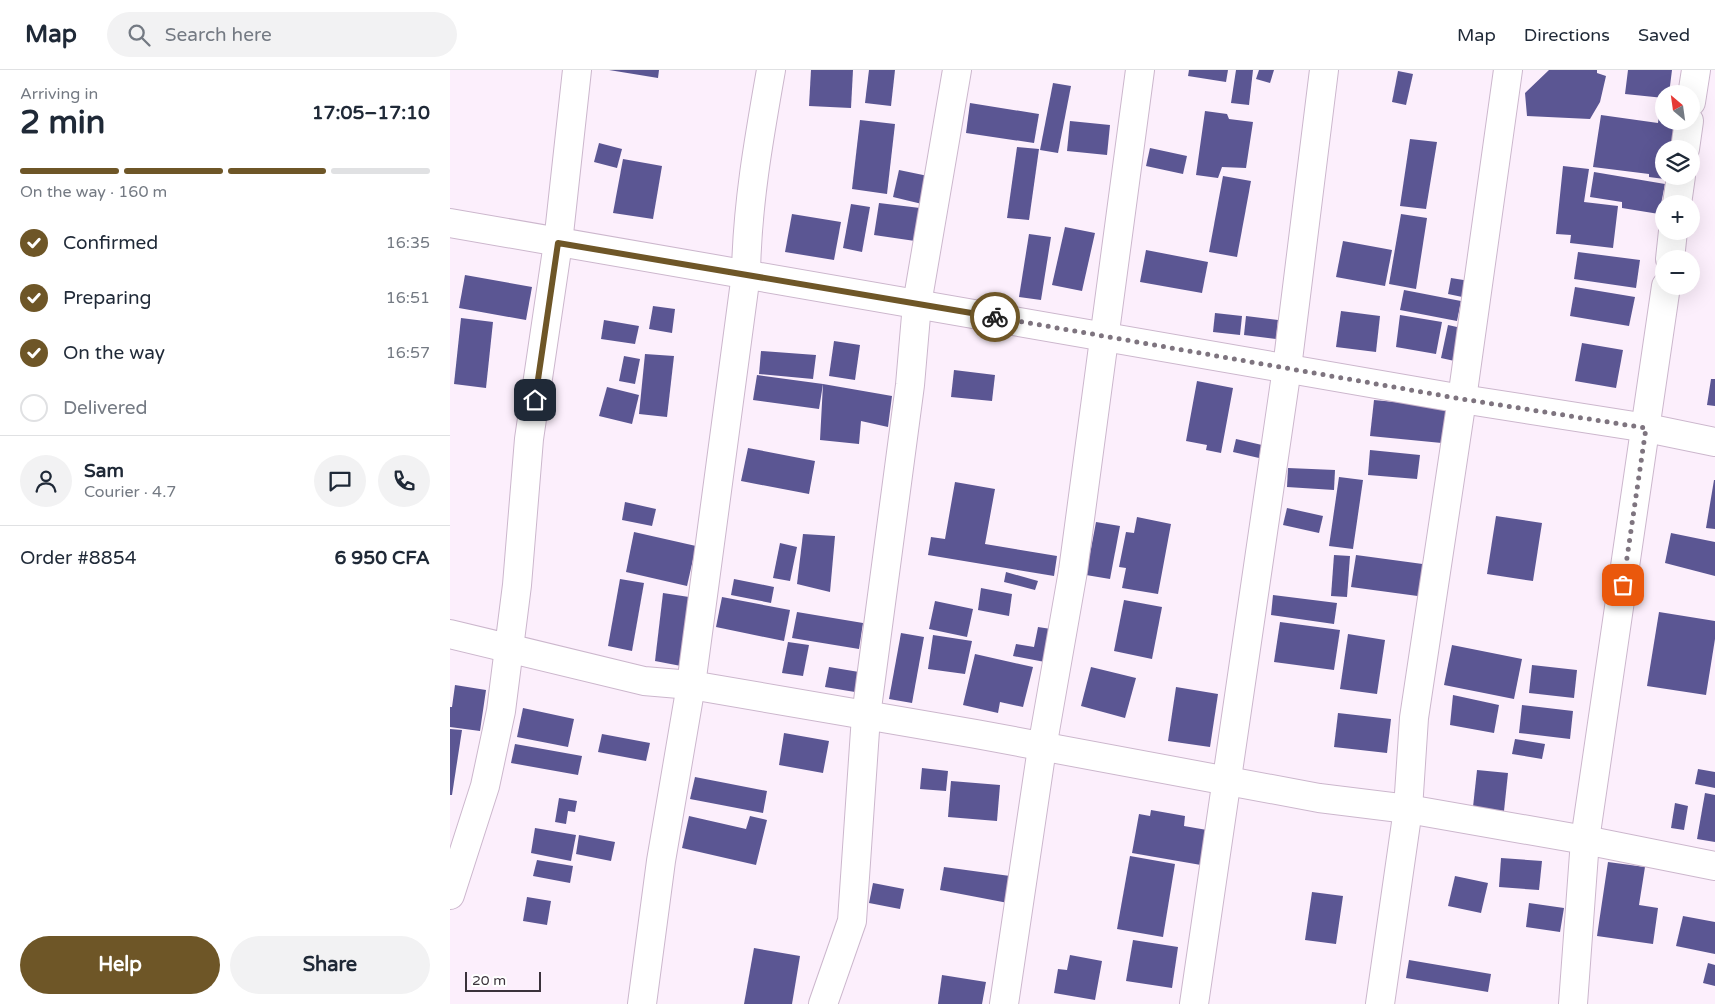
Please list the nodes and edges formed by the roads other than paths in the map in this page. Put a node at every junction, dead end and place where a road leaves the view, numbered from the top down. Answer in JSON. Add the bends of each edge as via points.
{"nodes":[{"id":1,"x":577,"y":70,"type":"edge"},
{"id":2,"x":771,"y":70,"type":"edge"},
{"id":3,"x":957,"y":70,"type":"edge"},
{"id":4,"x":1140,"y":70,"type":"edge"},
{"id":5,"x":1324,"y":70,"type":"edge"},
{"id":6,"x":1508,"y":70,"type":"edge"},
{"id":7,"x":1696,"y":70,"type":"edge"},
{"id":8,"x":1694,"y":85,"type":"edge"},
{"id":9,"x":450,"y":223,"type":"edge"},
{"id":10,"x":558,"y":243,"type":"junction"},
{"id":11,"x":746,"y":274,"type":"junction"},
{"id":12,"x":1665,"y":295,"type":"edge"},
{"id":13,"x":918,"y":304,"type":"junction"},
{"id":14,"x":1104,"y":335,"type":"junction"},
{"id":15,"x":1287,"y":368,"type":"junction"},
{"id":16,"x":1462,"y":399,"type":"junction"},
{"id":17,"x":1646,"y":428,"type":"junction"},
{"id":18,"x":1715,"y":442,"type":"edge"},
{"id":19,"x":450,"y":634,"type":"edge"},
{"id":20,"x":508,"y":647,"type":"junction"},
{"id":21,"x":691,"y":685,"type":"junction"},
{"id":22,"x":866,"y":716,"type":"junction"},
{"id":23,"x":1042,"y":748,"type":"junction"},
{"id":24,"x":1226,"y":781,"type":"junction"},
{"id":25,"x":1408,"y":809,"type":"junction"},
{"id":26,"x":1585,"y":840,"type":"junction"},
{"id":27,"x":1715,"y":866,"type":"edge"},
{"id":28,"x":450,"y":895,"type":"edge"},
{"id":29,"x":642,"y":1004,"type":"edge"},
{"id":30,"x":823,"y":1004,"type":"edge"},
{"id":31,"x":1004,"y":1004,"type":"edge"},
{"id":32,"x":1194,"y":1004,"type":"edge"},
{"id":33,"x":1380,"y":1004,"type":"edge"},
{"id":34,"x":1573,"y":1004,"type":"edge"}],
"edges":[{"from":1,"to":10,"type":"street"},
{"from":2,"to":11,"type":"street","via":[[752,175]]},
{"from":3,"to":13,"type":"street"},
{"from":4,"to":14,"type":"street"},
{"from":5,"to":15,"type":"street"},
{"from":6,"to":16,"type":"street"},
{"from":7,"to":8,"type":"street"},
{"from":9,"to":10,"type":"street"},
{"from":10,"to":11,"type":"street"},
{"from":10,"to":20,"type":"street","via":[[529,439],[517,585]]},
{"from":11,"to":13,"type":"street"},
{"from":11,"to":21,"type":"street"},
{"from":12,"to":17,"type":"street"},
{"from":13,"to":14,"type":"street"},
{"from":13,"to":22,"type":"street"},
{"from":14,"to":15,"type":"street"},
{"from":14,"to":23,"type":"street","via":[[1073,571]]},
{"from":15,"to":16,"type":"street"},
{"from":15,"to":24,"type":"street"},
{"from":16,"to":17,"type":"street"},
{"from":16,"to":25,"type":"street","via":[[1414,718]]},
{"from":17,"to":18,"type":"street"},
{"from":17,"to":26,"type":"street"},
{"from":19,"to":20,"type":"street"},
{"from":20,"to":21,"type":"street","via":[[644,680]]},
{"from":20,"to":28,"type":"street","via":[[502,711],[485,786]]},
{"from":21,"to":22,"type":"street"},
{"from":21,"to":29,"type":"street","via":[[661,861]]},
{"from":22,"to":23,"type":"street"},
{"from":22,"to":30,"type":"street","via":[[852,921]]},
{"from":23,"to":24,"type":"street"},
{"from":23,"to":31,"type":"street"},
{"from":24,"to":25,"type":"street","via":[[1319,798]]},
{"from":24,"to":32,"type":"street"},
{"from":25,"to":26,"type":"street"},
{"from":25,"to":33,"type":"street"},
{"from":26,"to":27,"type":"street"},
{"from":26,"to":34,"type":"street"}]}
